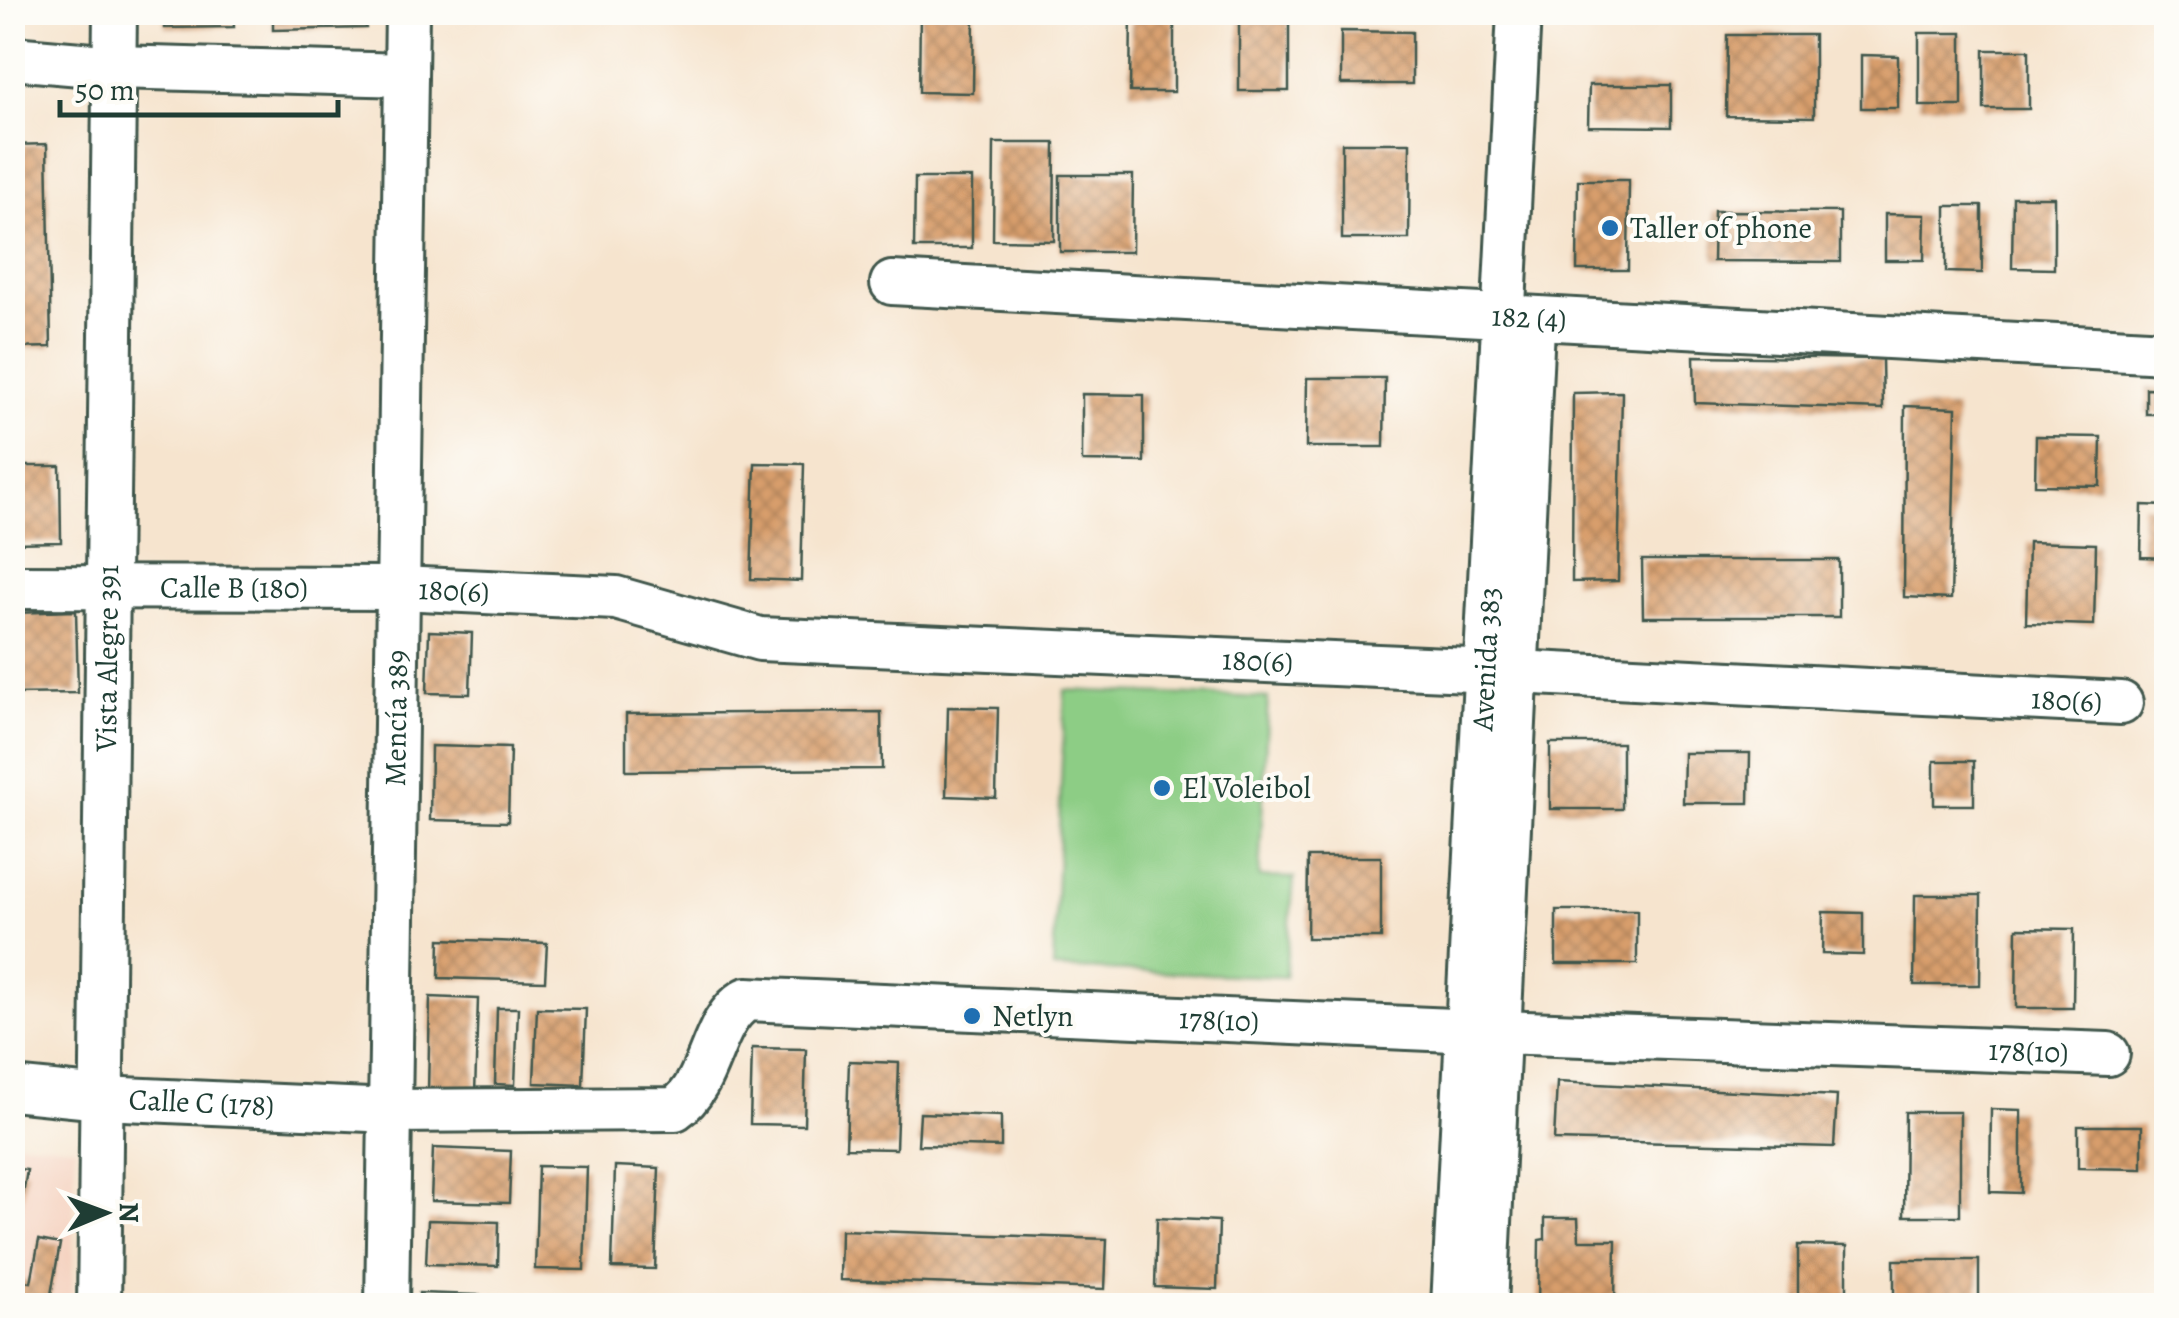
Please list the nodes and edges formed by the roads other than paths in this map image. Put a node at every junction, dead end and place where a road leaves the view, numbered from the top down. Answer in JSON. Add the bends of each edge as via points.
{"nodes":[{"id":1,"x":115,"y":12,"type":"edge"},
{"id":2,"x":407,"y":12,"type":"edge"},
{"id":3,"x":1519,"y":12,"type":"edge"},
{"id":4,"x":1548,"y":12,"type":"edge"},
{"id":5,"x":12,"y":58,"type":"edge"},
{"id":6,"x":114,"y":68,"type":"junction"},
{"id":7,"x":406,"y":75,"type":"junction"},
{"id":8,"x":892,"y":283,"type":"dead end"},
{"id":9,"x":1518,"y":317,"type":"junction"},
{"id":10,"x":2166,"y":352,"type":"edge"},
{"id":11,"x":12,"y":587,"type":"edge"},
{"id":12,"x":398,"y":588,"type":"junction"},
{"id":13,"x":108,"y":589,"type":"junction"},
{"id":14,"x":1501,"y":672,"type":"junction"},
{"id":15,"x":2121,"y":703,"type":"dead end"},
{"id":16,"x":1483,"y":1031,"type":"junction"},
{"id":17,"x":2108,"y":1054,"type":"dead end"},
{"id":18,"x":12,"y":1089,"type":"edge"},
{"id":19,"x":102,"y":1098,"type":"junction"},
{"id":20,"x":390,"y":1111,"type":"junction"},
{"id":21,"x":99,"y":1306,"type":"edge"},
{"id":22,"x":387,"y":1306,"type":"edge"},
{"id":23,"x":1453,"y":1306,"type":"edge"},
{"id":24,"x":1486,"y":1306,"type":"edge"}],
"edges":[{"from":1,"to":6,"type":"street","name":"Vista Alegre 391"},
{"from":2,"to":7,"type":"street","name":"Mencía 389"},
{"from":3,"to":9,"type":"street","name":"Avenida 383"},
{"from":4,"to":9,"type":"street","name":"Avenida 383"},
{"from":5,"to":6,"type":"street"},
{"from":6,"to":7,"type":"street"},
{"from":6,"to":13,"type":"street","name":"Vista Alegre 391"},
{"from":7,"to":12,"type":"street","name":"Mencía 389"},
{"from":8,"to":9,"type":"street","name":"182 (4)"},
{"from":9,"to":10,"type":"street","name":"182 (4)"},
{"from":9,"to":14,"type":"street","name":"Avenida 383"},
{"from":11,"to":13,"type":"street","name":"Calle B (180)"},
{"from":12,"to":13,"type":"street","name":"Calle B (180)"},
{"from":12,"to":14,"type":"street","name":"180(6)","via":[[616,598],[760,639]]},
{"from":12,"to":20,"type":"street","name":"Mencía 389"},
{"from":13,"to":19,"type":"street","name":"Vista Alegre 391"},
{"from":14,"to":15,"type":"street","name":"180(6)"},
{"from":14,"to":16,"type":"street","name":"Avenida 383"},
{"from":16,"to":17,"type":"street","name":"178(10)"},
{"from":16,"to":20,"type":"street","name":"178(10)","via":[[747,999],[732,1008],[690,1098],[675,1108]]},
{"from":16,"to":23,"type":"street","name":"Avenida 383"},
{"from":16,"to":24,"type":"street","name":"Avenida 383"},
{"from":18,"to":19,"type":"street","name":"Calle C (178)"},
{"from":19,"to":20,"type":"street","name":"Calle C (178)"},
{"from":19,"to":21,"type":"street","name":"Vista Alegre 391"},
{"from":20,"to":22,"type":"street","name":"Mencía 389"}]}
